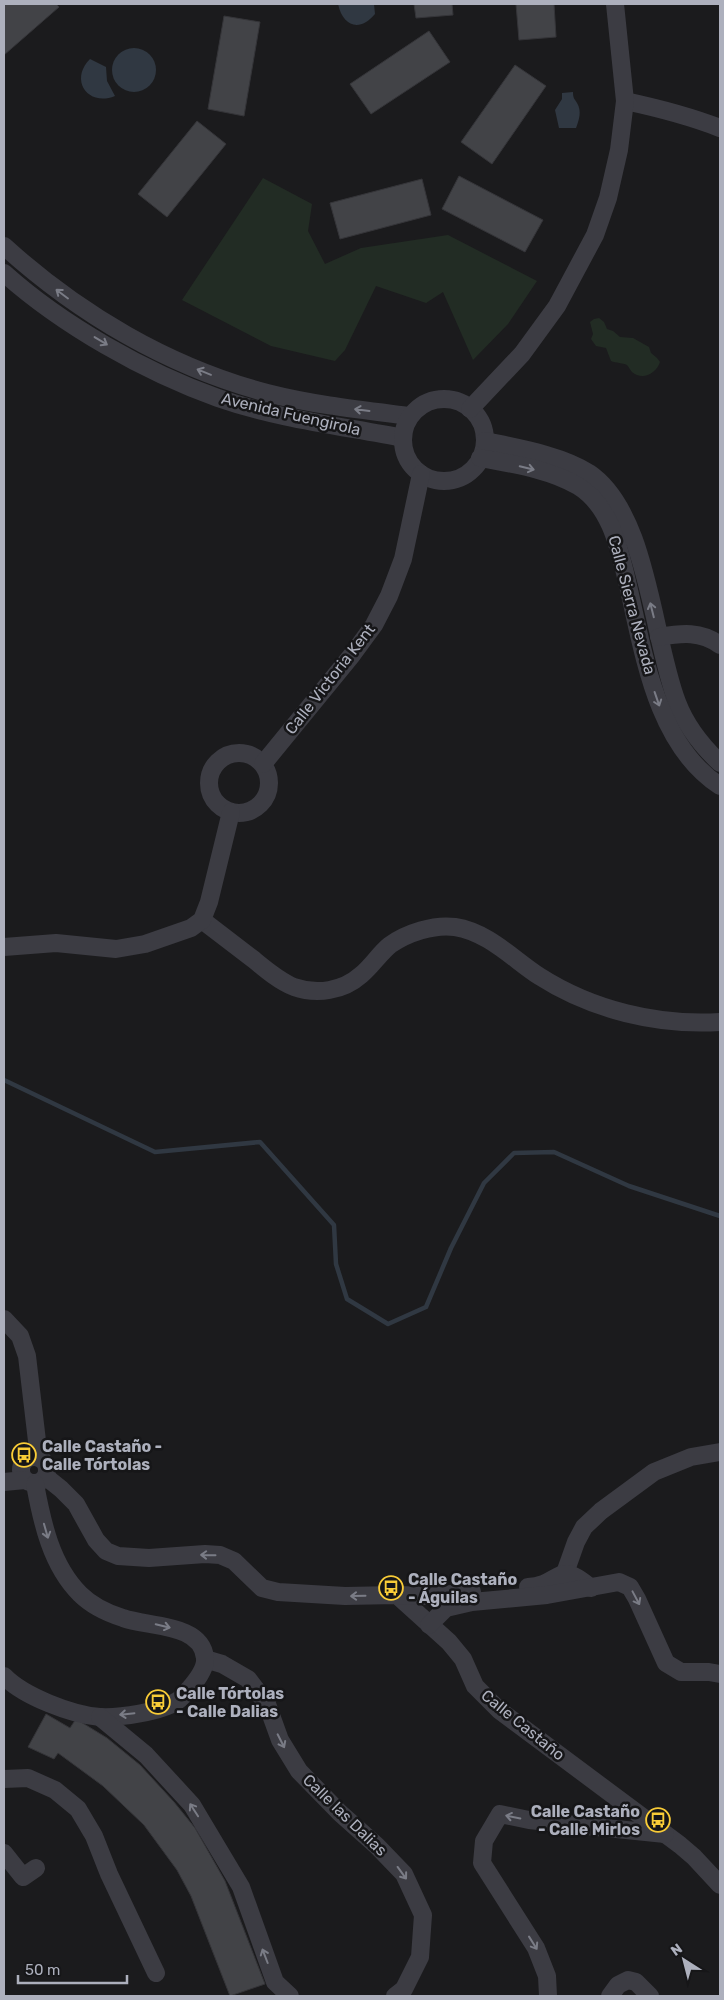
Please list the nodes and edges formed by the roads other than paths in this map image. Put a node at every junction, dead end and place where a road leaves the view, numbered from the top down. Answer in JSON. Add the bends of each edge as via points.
{"nodes":[{"id":1,"x":615,"y":4,"type":"edge"},
{"id":2,"x":626,"y":101,"type":"junction"},
{"id":3,"x":720,"y":128,"type":"edge"},
{"id":4,"x":4,"y":246,"type":"edge"},
{"id":5,"x":4,"y":273,"type":"edge"},
{"id":6,"x":470,"y":409,"type":"junction"},
{"id":7,"x":410,"y":416,"type":"junction"},
{"id":8,"x":403,"y":438,"type":"junction"},
{"id":9,"x":484,"y":441,"type":"junction"},
{"id":10,"x":480,"y":458,"type":"junction"},
{"id":11,"x":421,"y":474,"type":"junction"},
{"id":12,"x":659,"y":637,"type":"junction"},
{"id":13,"x":720,"y":645,"type":"edge"},
{"id":14,"x":720,"y":763,"type":"edge"},
{"id":15,"x":263,"y":764,"type":"junction"},
{"id":16,"x":720,"y":786,"type":"edge"},
{"id":17,"x":231,"y":812,"type":"junction"},
{"id":18,"x":202,"y":920,"type":"junction"},
{"id":19,"x":4,"y":947,"type":"edge"},
{"id":20,"x":720,"y":1022,"type":"edge"},
{"id":21,"x":4,"y":1319,"type":"edge"},
{"id":22,"x":720,"y":1452,"type":"edge"},
{"id":23,"x":39,"y":1458,"type":"junction"},
{"id":24,"x":35,"y":1480,"type":"junction"},
{"id":25,"x":4,"y":1482,"type":"edge"},
{"id":26,"x":564,"y":1573,"type":"junction"},
{"id":27,"x":591,"y":1588,"type":"junction"},
{"id":28,"x":397,"y":1595,"type":"junction"},
{"id":29,"x":429,"y":1625,"type":"junction"},
{"id":30,"x":205,"y":1659,"type":"junction"},
{"id":31,"x":720,"y":1674,"type":"edge"},
{"id":32,"x":4,"y":1676,"type":"edge"},
{"id":33,"x":100,"y":1717,"type":"junction"},
{"id":34,"x":4,"y":1779,"type":"edge"},
{"id":35,"x":666,"y":1834,"type":"junction"},
{"id":36,"x":4,"y":1853,"type":"edge"},
{"id":37,"x":36,"y":1868,"type":"dead end"},
{"id":38,"x":720,"y":1886,"type":"edge"},
{"id":39,"x":156,"y":1973,"type":"dead end"},
{"id":40,"x":290,"y":1996,"type":"edge"},
{"id":41,"x":395,"y":1996,"type":"edge"},
{"id":42,"x":548,"y":1996,"type":"edge"},
{"id":43,"x":610,"y":1996,"type":"edge"},
{"id":44,"x":650,"y":1996,"type":"edge"}],
"edges":[{"from":1,"to":2,"type":"street"},
{"from":2,"to":3,"type":"street"},
{"from":2,"to":6,"type":"street","via":[[608,198],[577,272],[558,306],[522,354]]},
{"from":7,"to":4,"type":"street","name":"Avenida Fuengirola","one_way":true,"via":[[267,393],[181,362],[129,338],[81,307],[29,269]]},
{"from":5,"to":8,"type":"street","name":"Avenida Fuengirola","one_way":true,"via":[[59,316],[122,354],[218,398],[266,412]]},
{"from":6,"to":7,"type":"street","via":[[453,399],[435,400],[420,406]]},
{"from":6,"to":9,"type":"street","via":[[484,430]]},
{"from":7,"to":8,"type":"street"},
{"from":8,"to":11,"type":"street","via":[[409,462]]},
{"from":9,"to":10,"type":"street"},
{"from":12,"to":9,"type":"street","name":"Calle Sierra Nevada","one_way":true,"via":[[634,537],[623,511],[607,488],[570,463]]},
{"from":10,"to":11,"type":"street","via":[[468,473],[450,480],[436,480]]},
{"from":10,"to":16,"type":"street","name":"Calle Sierra Nevada","one_way":true,"via":[[540,472],[579,487],[608,519],[618,542],[650,678],[662,711],[695,764]]},
{"from":11,"to":15,"type":"street","name":"Calle Victoria Kent","via":[[403,559],[374,625]]},
{"from":12,"to":13,"type":"street","via":[[696,634],[711,638]]},
{"from":12,"to":14,"type":"street","name":"Calle Sierra Nevada","via":[[677,704],[690,729]]},
{"from":15,"to":17,"type":"street","via":[[270,781],[264,800],[250,811]]},
{"from":15,"to":17,"type":"street","via":[[240,752],[224,756],[217,762],[209,778],[211,795]]},
{"from":17,"to":18,"type":"street"},
{"from":18,"to":19,"type":"street","via":[[170,936],[116,949],[56,943]]},
{"from":18,"to":20,"type":"street","via":[[273,975],[310,990],[328,991],[346,986],[361,976],[390,945],[431,928],[454,927],[475,932],[540,977],[601,1006],[672,1022]]},
{"from":21,"to":23,"type":"street","via":[[20,1336],[27,1356]]},
{"from":22,"to":26,"type":"street","via":[[691,1457],[654,1472],[601,1511],[584,1527]]},
{"from":23,"to":24,"type":"street","via":[[46,1464],[48,1473]]},
{"from":23,"to":24,"type":"street","via":[[30,1458],[23,1463],[21,1471]]},
{"from":24,"to":25,"type":"street"},
{"from":28,"to":24,"type":"street","one_way":true,"via":[[278,1592],[262,1588],[234,1560],[220,1555],[118,1556],[106,1551],[96,1540],[76,1504],[62,1489]]},
{"from":24,"to":30,"type":"street","one_way":true,"via":[[48,1541],[61,1569],[80,1594],[100,1609],[124,1619],[185,1632],[201,1646]]},
{"from":26,"to":27,"type":"street","via":[[580,1578]]},
{"from":26,"to":28,"type":"street","via":[[537,1587],[430,1596]]},
{"from":27,"to":29,"type":"street","via":[[472,1602],[446,1608]]},
{"from":27,"to":31,"type":"street","one_way":true,"via":[[619,1582],[630,1587],[666,1663],[681,1672]]},
{"from":28,"to":29,"type":"street","name":"Calle Castaño"},
{"from":29,"to":35,"type":"street","name":"Calle Castaño","via":[[464,1659],[475,1686],[499,1710]]},
{"from":30,"to":33,"type":"street","one_way":true,"via":[[198,1680],[177,1701],[157,1710]]},
{"from":30,"to":41,"type":"street","name":"Calle las Dalias","one_way":true,"via":[[222,1664],[248,1679],[268,1704],[280,1740],[300,1771],[404,1874],[423,1915],[420,1957],[404,1989]]},
{"from":32,"to":33,"type":"street","via":[[11,1684],[51,1704]]},
{"from":40,"to":33,"type":"street","one_way":true,"via":[[276,1982],[241,1887],[192,1805],[146,1755]]},
{"from":34,"to":39,"type":"street","via":[[28,1778],[56,1790],[78,1809],[94,1836]]},
{"from":35,"to":38,"type":"street","name":"Calle Castaño","via":[[694,1857]]},
{"from":35,"to":42,"type":"street","one_way":true,"via":[[500,1814],[484,1841],[482,1864],[536,1948],[547,1976]]},
{"from":36,"to":37,"type":"street","via":[[23,1877]]},
{"from":43,"to":44,"type":"street","via":[[618,1985],[628,1980],[636,1982]]}]}
